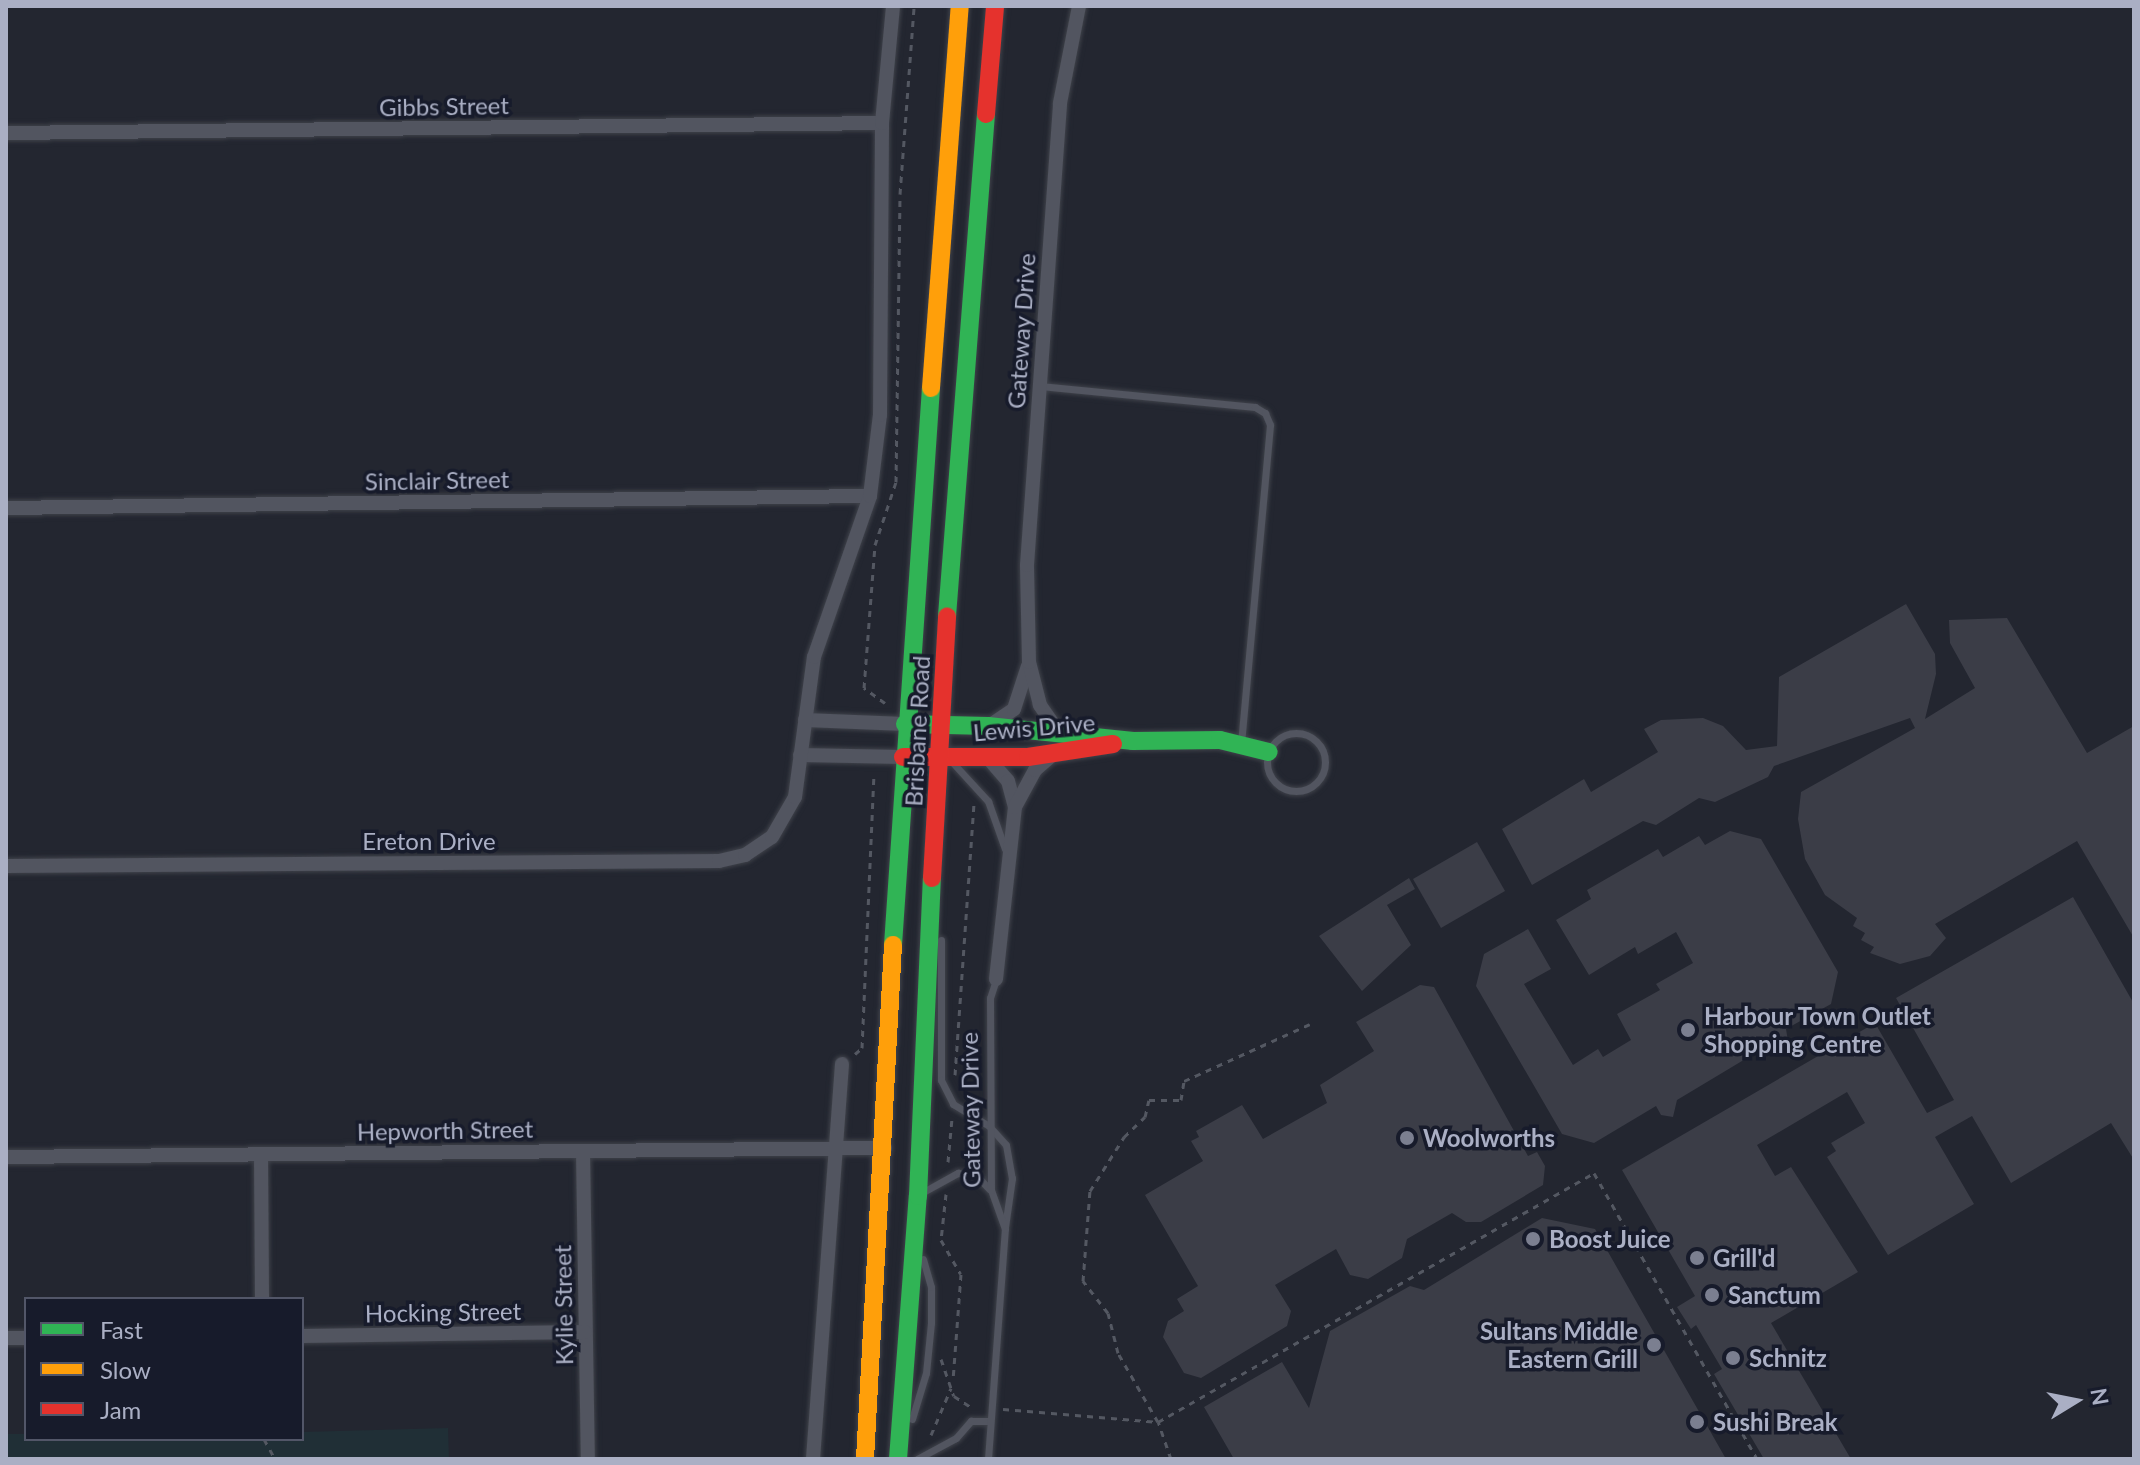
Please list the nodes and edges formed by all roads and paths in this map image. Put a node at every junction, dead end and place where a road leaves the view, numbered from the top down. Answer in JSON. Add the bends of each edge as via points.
{"nodes":[{"id":1,"x":893,"y":6,"type":"edge"},
{"id":2,"x":914,"y":6,"type":"edge"},
{"id":3,"x":960,"y":6,"type":"edge"},
{"id":4,"x":995,"y":6,"type":"edge"},
{"id":5,"x":1079,"y":6,"type":"edge"},
{"id":6,"x":882,"y":123,"type":"junction"},
{"id":7,"x":6,"y":133,"type":"edge"},
{"id":8,"x":1039,"y":386,"type":"junction"},
{"id":9,"x":870,"y":496,"type":"junction"},
{"id":10,"x":6,"y":508,"type":"edge"},
{"id":11,"x":1029,"y":662,"type":"junction"},
{"id":12,"x":805,"y":720,"type":"junction"},
{"id":13,"x":879,"y":723,"type":"junction"},
{"id":14,"x":905,"y":724,"type":"junction"},
{"id":15,"x":940,"y":725,"type":"junction"},
{"id":16,"x":988,"y":726,"type":"junction"},
{"id":17,"x":1058,"y":731,"type":"junction"},
{"id":18,"x":1133,"y":741,"type":"junction"},
{"id":19,"x":1241,"y":745,"type":"junction"},
{"id":20,"x":1269,"y":752,"type":"junction"},
{"id":21,"x":1052,"y":755,"type":"junction"},
{"id":22,"x":875,"y":756,"type":"junction"},
{"id":23,"x":903,"y":757,"type":"junction"},
{"id":24,"x":942,"y":757,"type":"junction"},
{"id":25,"x":988,"y":758,"type":"junction"},
{"id":26,"x":799,"y":762,"type":"junction"},
{"id":27,"x":1015,"y":807,"type":"junction"},
{"id":28,"x":1006,"y":859,"type":"junction"},
{"id":29,"x":6,"y":866,"type":"edge"},
{"id":30,"x":934,"y":906,"type":"junction"},
{"id":31,"x":996,"y":979,"type":"joint"},
{"id":32,"x":1310,"y":1024,"type":"dead end"},
{"id":33,"x":842,"y":1064,"type":"joint"},
{"id":34,"x":989,"y":1126,"type":"junction"},
{"id":35,"x":885,"y":1148,"type":"junction"},
{"id":36,"x":837,"y":1149,"type":"junction"},
{"id":37,"x":583,"y":1151,"type":"junction"},
{"id":38,"x":261,"y":1154,"type":"junction"},
{"id":39,"x":6,"y":1157,"type":"edge"},
{"id":40,"x":991,"y":1190,"type":"junction"},
{"id":41,"x":918,"y":1196,"type":"junction"},
{"id":42,"x":1005,"y":1229,"type":"junction"},
{"id":43,"x":915,"y":1238,"type":"junction"},
{"id":44,"x":262,"y":1297,"type":"edge"},
{"id":45,"x":585,"y":1332,"type":"junction"},
{"id":46,"x":304,"y":1336,"type":"edge"},
{"id":47,"x":929,"y":1351,"type":"junction"},
{"id":48,"x":990,"y":1408,"type":"junction"},
{"id":49,"x":990,"y":1421,"type":"junction"},
{"id":50,"x":1158,"y":1422,"type":"junction"},
{"id":51,"x":265,"y":1441,"type":"edge"},
{"id":52,"x":899,"y":1454,"type":"edge"},
{"id":53,"x":275,"y":1459,"type":"edge"},
{"id":54,"x":588,"y":1459,"type":"edge"},
{"id":55,"x":719,"y":1459,"type":"edge"},
{"id":56,"x":813,"y":1459,"type":"edge"},
{"id":57,"x":865,"y":1459,"type":"edge"},
{"id":58,"x":917,"y":1459,"type":"edge"},
{"id":59,"x":988,"y":1459,"type":"edge"},
{"id":60,"x":1171,"y":1459,"type":"edge"},
{"id":61,"x":1757,"y":1459,"type":"edge"}],
"edges":[{"from":1,"to":6,"type":"street"},
{"from":2,"to":13,"type":"path","via":[[900,194],[896,482],[875,545],[864,688],[885,703]]},
{"from":3,"to":14,"type":"main road","name":"Brisbane Road"},
{"from":4,"to":15,"type":"main road","name":"Brisbane Road"},
{"from":5,"to":8,"type":"street","name":"Gateway Drive","via":[[1060,103]]},
{"from":6,"to":7,"type":"street","name":"Gibbs Street"},
{"from":6,"to":9,"type":"street","via":[[880,415]]},
{"from":8,"to":11,"type":"street","name":"Gateway Drive","via":[[1027,565]]},
{"from":8,"to":19,"type":"lane","via":[[1255,407],[1265,413],[1270,425]]},
{"from":9,"to":10,"type":"street","name":"Sinclair Street"},
{"from":9,"to":12,"type":"street","via":[[814,657]]},
{"from":11,"to":16,"type":"street","name":"Gateway Drive","via":[[1014,709]]},
{"from":11,"to":17,"type":"street","name":"Gateway Drive","via":[[1040,705]]},
{"from":12,"to":13,"type":"street","name":"Brisbane Road"},
{"from":12,"to":26,"type":"street"},
{"from":13,"to":14,"type":"street","name":"Brisbane Road"},
{"from":14,"to":15,"type":"main road","name":"Lewis Drive"},
{"from":14,"to":23,"type":"main road","name":"Brisbane Road"},
{"from":15,"to":16,"type":"main road","name":"Lewis Drive"},
{"from":15,"to":24,"type":"main road","name":"Brisbane Road"},
{"from":16,"to":17,"type":"main road","name":"Lewis Drive"},
{"from":17,"to":18,"type":"main road","name":"Lewis Drive"},
{"from":18,"to":19,"type":"main road","name":"Lewis Drive","via":[[1220,740]]},
{"from":18,"to":21,"type":"main road","name":"Lewis Drive"},
{"from":19,"to":20,"type":"main road","name":"Lewis Drive"},
{"from":20,"to":20,"type":"lane","via":[[1286,735],[1310,736],[1324,753],[1323,773],[1304,790],[1282,788],[1268,769]]},
{"from":21,"to":25,"type":"main road","name":"Lewis Drive"},
{"from":21,"to":27,"type":"street","name":"Gateway Drive","via":[[1035,770]]},
{"from":22,"to":23,"type":"street","name":"Brisbane Road"},
{"from":22,"to":26,"type":"street","name":"Brisbane Road"},
{"from":22,"to":33,"type":"path","via":[[862,1048]]},
{"from":23,"to":24,"type":"main road","name":"Lewis Drive"},
{"from":23,"to":35,"type":"main road","name":"Brisbane Road"},
{"from":24,"to":25,"type":"main road","name":"Lewis Drive"},
{"from":24,"to":28,"type":"lane","via":[[993,809]]},
{"from":24,"to":30,"type":"main road","name":"Brisbane Road"},
{"from":25,"to":27,"type":"street","via":[[1008,781]]},
{"from":26,"to":29,"type":"street","name":"Ereton Drive","via":[[783,826],[753,851],[719,861]]},
{"from":27,"to":28,"type":"street","name":"Gateway Drive"},
{"from":28,"to":31,"type":"street","name":"Gateway Drive"},
{"from":30,"to":34,"type":"lane","via":[[944,971],[941,1080],[953,1104]]},
{"from":30,"to":41,"type":"main road","name":"Brisbane Road"},
{"from":31,"to":34,"type":"lane","name":"Gateway Drive","via":[[990,998]]},
{"from":32,"to":50,"type":"path","via":[[1184,1081],[1181,1100],[1149,1100],[1145,1117],[1124,1137],[1090,1191],[1083,1281],[1108,1313],[1118,1353]]},
{"from":33,"to":36,"type":"street"},
{"from":34,"to":40,"type":"lane","name":"Gateway Drive"},
{"from":34,"to":42,"type":"lane","via":[[1006,1145],[1012,1164]]},
{"from":35,"to":36,"type":"street","name":"Hepworth Street"},
{"from":35,"to":57,"type":"main road","name":"Brisbane Road"},
{"from":36,"to":37,"type":"street","name":"Hepworth Street"},
{"from":36,"to":56,"type":"street"},
{"from":37,"to":38,"type":"street","name":"Hepworth Street"},
{"from":37,"to":45,"type":"street","name":"Kylie Street"},
{"from":38,"to":39,"type":"street","name":"Hepworth Street"},
{"from":38,"to":44,"type":"street"},
{"from":40,"to":41,"type":"lane","via":[[977,1176],[958,1173]]},
{"from":40,"to":42,"type":"lane","name":"Gateway Drive"},
{"from":41,"to":43,"type":"main road","name":"Brisbane Road"},
{"from":42,"to":48,"type":"lane","name":"Gateway Drive"},
{"from":43,"to":47,"type":"lane","via":[[931,1287]]},
{"from":43,"to":52,"type":"main road","name":"Brisbane Road"},
{"from":45,"to":46,"type":"street","name":"Hocking Street"},
{"from":45,"to":54,"type":"street","name":"Kylie Street"},
{"from":47,"to":48,"type":"path","via":[[944,1363],[958,1401]]},
{"from":47,"to":52,"type":"lane","via":[[921,1394]]},
{"from":48,"to":49,"type":"lane","name":"Gateway Drive"},
{"from":48,"to":50,"type":"path"},
{"from":49,"to":58,"type":"lane","via":[[971,1421],[956,1438]]},
{"from":49,"to":59,"type":"lane","name":"Gateway Drive"},
{"from":50,"to":60,"type":"path"},
{"from":50,"to":61,"type":"path","via":[[1594,1173]]},
{"from":51,"to":53,"type":"path"},
{"from":55,"to":56,"type":"path"}]}
